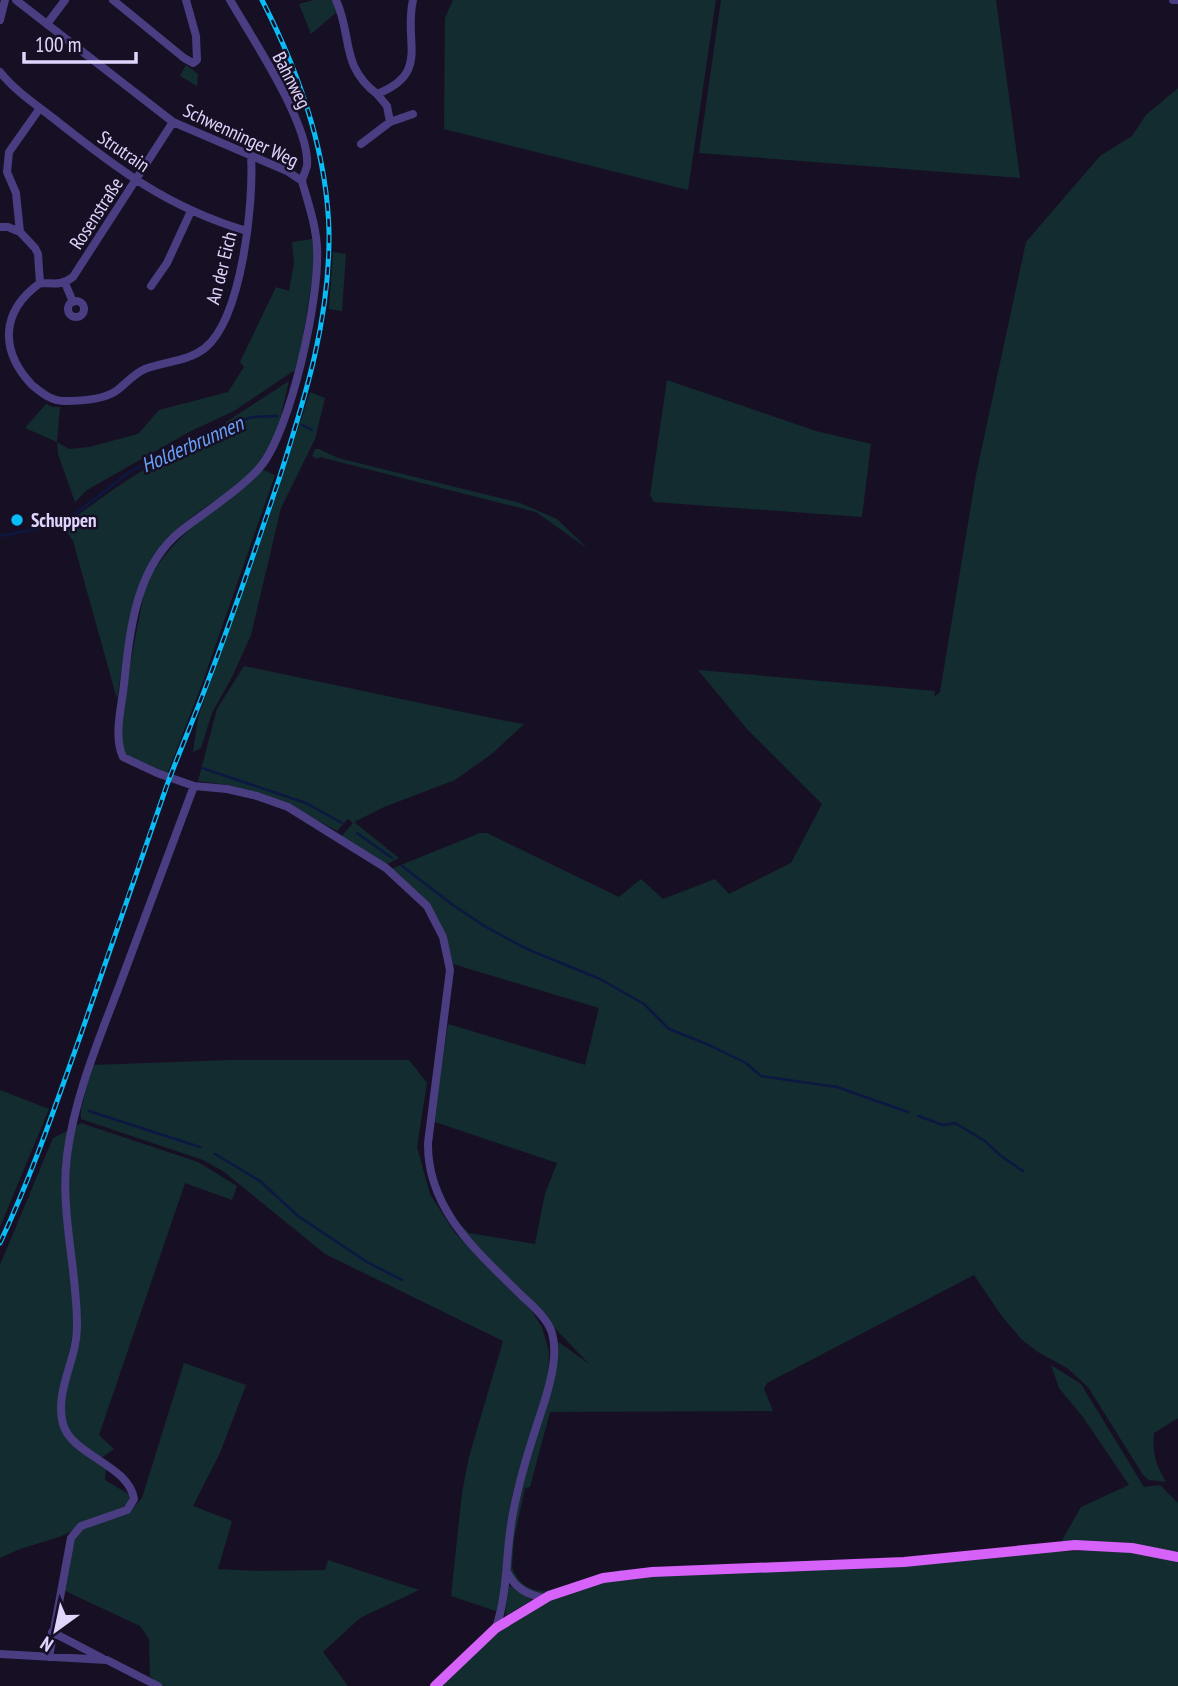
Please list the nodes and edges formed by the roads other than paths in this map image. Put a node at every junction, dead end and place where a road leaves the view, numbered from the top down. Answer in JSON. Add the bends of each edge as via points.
{"nodes":[{"id":1,"x":5,"y":0,"type":"edge"},
{"id":2,"x":16,"y":0,"type":"edge"},
{"id":3,"x":65,"y":0,"type":"edge"},
{"id":4,"x":113,"y":0,"type":"edge"},
{"id":5,"x":186,"y":0,"type":"edge"},
{"id":6,"x":230,"y":0,"type":"edge"},
{"id":7,"x":336,"y":0,"type":"edge"},
{"id":8,"x":413,"y":0,"type":"edge"},
{"id":9,"x":0,"y":20,"type":"edge"},
{"id":10,"x":47,"y":24,"type":"junction"},
{"id":11,"x":0,"y":72,"type":"edge"},
{"id":12,"x":377,"y":94,"type":"junction"},
{"id":13,"x":40,"y":108,"type":"junction"},
{"id":14,"x":412,"y":114,"type":"dead end"},
{"id":15,"x":173,"y":122,"type":"junction"},
{"id":16,"x":390,"y":122,"type":"junction"},
{"id":17,"x":361,"y":145,"type":"dead end"},
{"id":18,"x":251,"y":156,"type":"junction"},
{"id":19,"x":137,"y":180,"type":"junction"},
{"id":20,"x":302,"y":181,"type":"junction"},
{"id":21,"x":191,"y":211,"type":"junction"},
{"id":22,"x":0,"y":227,"type":"edge"},
{"id":23,"x":247,"y":231,"type":"junction"},
{"id":24,"x":20,"y":232,"type":"junction"},
{"id":25,"x":44,"y":283,"type":"junction"},
{"id":26,"x":65,"y":283,"type":"junction"},
{"id":27,"x":152,"y":286,"type":"dead end"},
{"id":28,"x":73,"y":302,"type":"dead end"},
{"id":29,"x":194,"y":786,"type":"junction"},
{"id":30,"x":1178,"y":1556,"type":"edge"},
{"id":31,"x":506,"y":1572,"type":"junction"},
{"id":32,"x":545,"y":1598,"type":"junction"},
{"id":33,"x":496,"y":1628,"type":"junction"},
{"id":34,"x":52,"y":1632,"type":"junction"},
{"id":35,"x":0,"y":1654,"type":"edge"},
{"id":36,"x":49,"y":1657,"type":"junction"},
{"id":37,"x":107,"y":1660,"type":"junction"},
{"id":38,"x":158,"y":1686,"type":"edge"},
{"id":39,"x":435,"y":1686,"type":"edge"}],
"edges":[{"from":1,"to":9,"type":"street"},
{"from":2,"to":10,"type":"street","name":"Schwenninger Weg"},
{"from":3,"to":10,"type":"street"},
{"from":4,"to":5,"type":"street","via":[[193,63],[197,60],[196,36]]},
{"from":6,"to":20,"type":"street","name":"Bahnweg","via":[[291,107],[305,152]]},
{"from":7,"to":12,"type":"street","via":[[348,54],[363,83]]},
{"from":8,"to":12,"type":"street","via":[[412,64],[394,87]]},
{"from":10,"to":15,"type":"street","name":"Schwenninger Weg"},
{"from":11,"to":13,"type":"street","name":"Strutrain"},
{"from":12,"to":16,"type":"street","via":[[387,106]]},
{"from":13,"to":19,"type":"street","name":"Strutrain"},
{"from":13,"to":24,"type":"street","via":[[6,160],[16,192]]},
{"from":14,"to":16,"type":"street"},
{"from":15,"to":18,"type":"street","name":"Schwenninger Weg"},
{"from":15,"to":19,"type":"street","name":"Rosenstraße"},
{"from":16,"to":17,"type":"street"},
{"from":18,"to":20,"type":"street","name":"Schwenninger Weg"},
{"from":18,"to":23,"type":"street","name":"An der Eich"},
{"from":19,"to":21,"type":"street","name":"Strutrain"},
{"from":19,"to":26,"type":"street","name":"Rosenstraße"},
{"from":20,"to":29,"type":"street","name":"Schwenninger Weg","via":[[317,265],[312,309],[281,428],[260,467],[179,533],[159,554],[139,591],[119,725],[121,752],[131,762]]},
{"from":21,"to":23,"type":"street","name":"Strutrain"},
{"from":21,"to":27,"type":"street"},
{"from":22,"to":24,"type":"street"},
{"from":23,"to":25,"type":"street","name":"An der Eich","via":[[231,306],[213,339],[190,357],[147,368],[103,396],[52,400],[12,368],[5,355],[5,320],[29,290]]},
{"from":24,"to":25,"type":"street","via":[[36,248]]},
{"from":25,"to":26,"type":"street"},
{"from":26,"to":28,"type":"street"},
{"from":29,"to":31,"type":"street","via":[[227,789],[288,807],[386,868],[427,906],[443,937],[450,970],[428,1143],[430,1172],[453,1222],[536,1310],[552,1340],[553,1369],[512,1514]]},
{"from":29,"to":34,"type":"street","via":[[89,1063],[67,1153],[77,1339],[63,1395],[63,1425],[129,1484],[134,1499],[127,1510],[81,1526],[71,1538]]},
{"from":30,"to":32,"type":"main road","via":[[1075,1545],[904,1562],[641,1572],[604,1577]]},
{"from":31,"to":32,"type":"street","via":[[519,1588]]},
{"from":31,"to":33,"type":"street","via":[[504,1604]]},
{"from":32,"to":33,"type":"main road"},
{"from":33,"to":39,"type":"main road"},
{"from":34,"to":36,"type":"street"},
{"from":34,"to":37,"type":"street"},
{"from":35,"to":36,"type":"street"},
{"from":36,"to":37,"type":"street"},
{"from":37,"to":38,"type":"street"}]}
